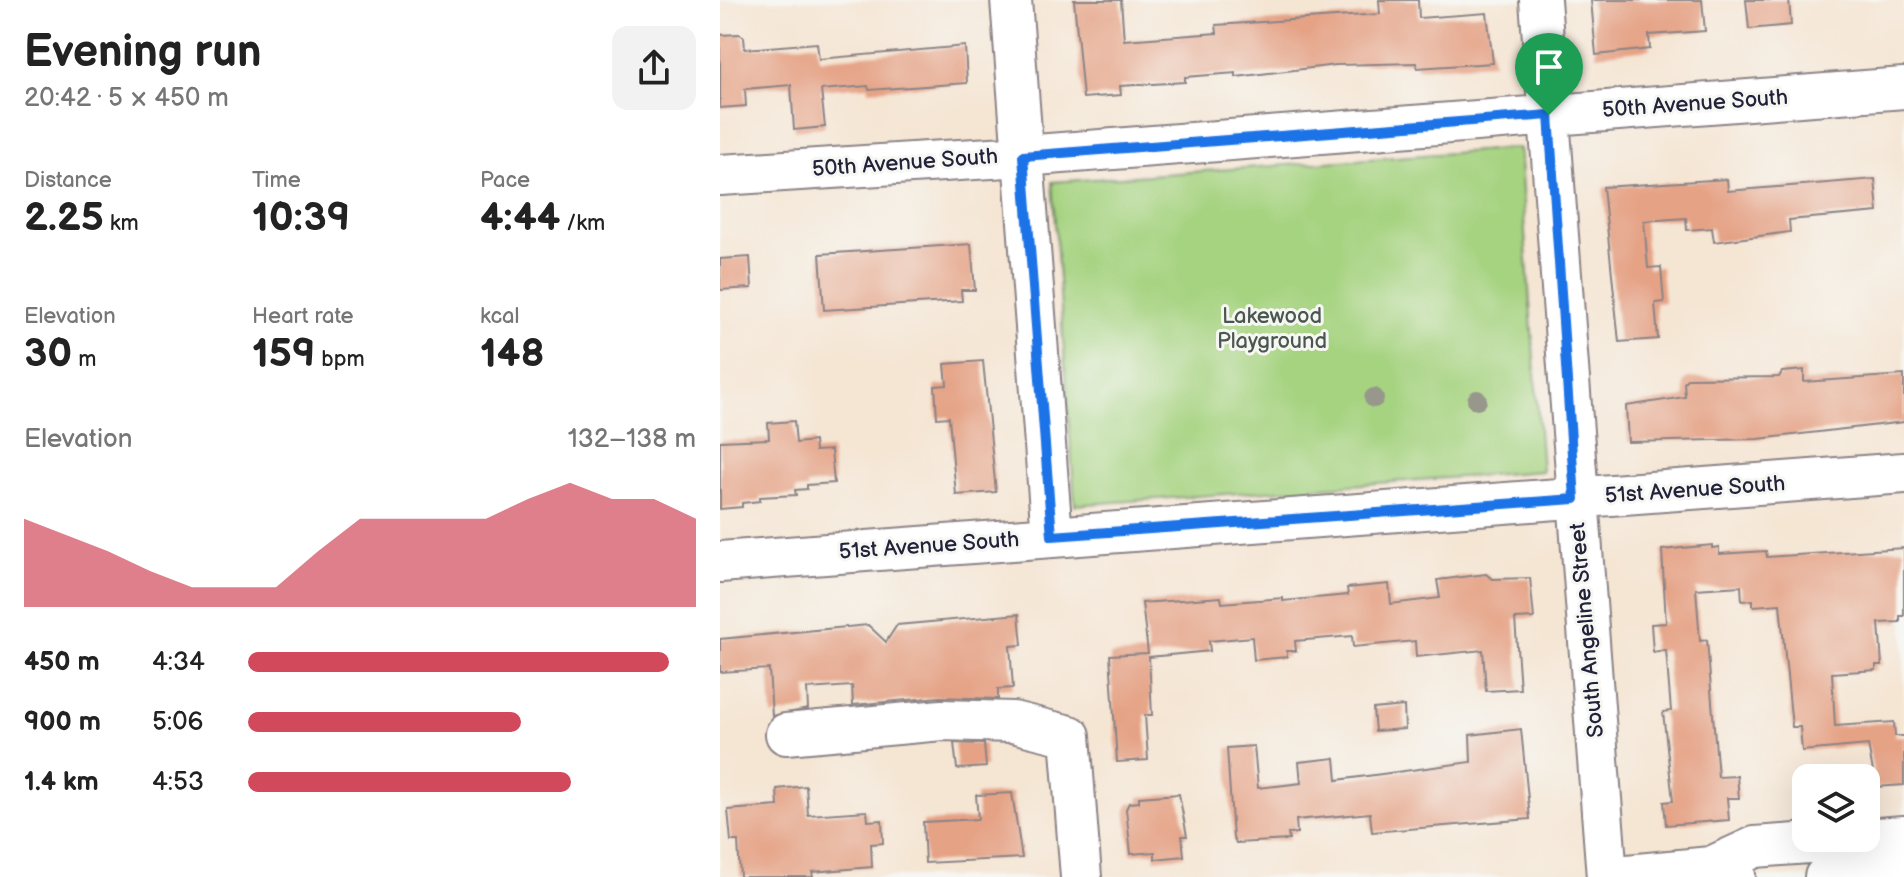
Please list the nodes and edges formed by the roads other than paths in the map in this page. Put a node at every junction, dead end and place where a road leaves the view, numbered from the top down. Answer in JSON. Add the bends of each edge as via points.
{"nodes":[{"id":1,"x":1011,"y":0,"type":"edge"},
{"id":2,"x":1540,"y":0,"type":"edge"},
{"id":3,"x":1904,"y":88,"type":"edge"},
{"id":4,"x":1549,"y":115,"type":"junction"},
{"id":5,"x":1023,"y":156,"type":"junction"},
{"id":6,"x":720,"y":175,"type":"edge"},
{"id":7,"x":1904,"y":473,"type":"edge"},
{"id":8,"x":1575,"y":499,"type":"junction"},
{"id":9,"x":1052,"y":536,"type":"junction"},
{"id":10,"x":720,"y":562,"type":"edge"},
{"id":11,"x":786,"y":734,"type":"dead end"},
{"id":12,"x":1904,"y":836,"type":"edge"},
{"id":13,"x":1727,"y":872,"type":"edge"},
{"id":14,"x":1904,"y":873,"type":"edge"},
{"id":15,"x":1081,"y":877,"type":"edge"},
{"id":16,"x":1607,"y":877,"type":"edge"},
{"id":17,"x":1825,"y":877,"type":"edge"}],
"edges":[{"from":1,"to":5,"type":"street"},
{"from":2,"to":4,"type":"street","name":"South Angeline Street"},
{"from":3,"to":4,"type":"street","name":"50th Avenue South"},
{"from":4,"to":5,"type":"street","name":"50th Avenue South"},
{"from":4,"to":8,"type":"street","name":"South Angeline Street"},
{"from":5,"to":6,"type":"street","name":"50th Avenue South"},
{"from":5,"to":9,"type":"street"},
{"from":7,"to":8,"type":"street","name":"51st Avenue South"},
{"from":8,"to":9,"type":"street","name":"51st Avenue South"},
{"from":8,"to":16,"type":"street","name":"South Angeline Street"},
{"from":9,"to":10,"type":"street","name":"51st Avenue South"},
{"from":11,"to":15,"type":"street","via":[[942,720],[1013,722],[1070,736]]},
{"from":12,"to":13,"type":"street","via":[[1755,847]]},
{"from":13,"to":16,"type":"street"},
{"from":14,"to":17,"type":"street"}]}
